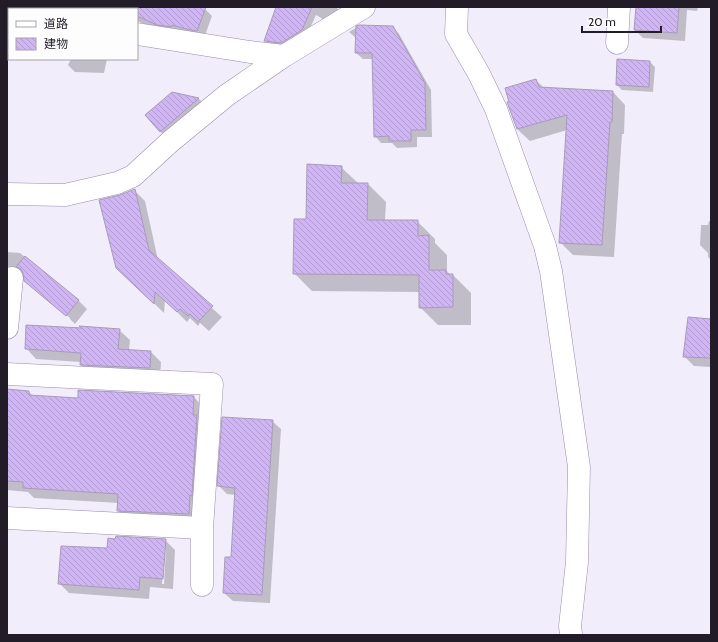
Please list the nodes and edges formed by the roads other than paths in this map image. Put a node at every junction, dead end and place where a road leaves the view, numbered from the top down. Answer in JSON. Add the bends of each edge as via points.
{"nodes":[{"id":1,"x":364,"y":7,"type":"edge"},
{"id":2,"x":456,"y":7,"type":"edge"},
{"id":3,"x":620,"y":7,"type":"edge"},
{"id":4,"x":138,"y":34,"type":"edge"},
{"id":5,"x":617,"y":43,"type":"dead end"},
{"id":6,"x":284,"y":56,"type":"junction"},
{"id":7,"x":7,"y":194,"type":"edge"},
{"id":8,"x":12,"y":278,"type":"dead end"},
{"id":9,"x":7,"y":328,"type":"edge"},
{"id":10,"x":7,"y":374,"type":"edge"},
{"id":11,"x":7,"y":518,"type":"edge"},
{"id":12,"x":202,"y":528,"type":"junction"},
{"id":13,"x":202,"y":585,"type":"dead end"},
{"id":14,"x":571,"y":634,"type":"dead end"}],
"edges":[{"from":1,"to":6,"type":"street"},
{"from":2,"to":14,"type":"street","via":[[456,34],[496,109],[546,246],[551,272],[579,467],[577,562]]},
{"from":3,"to":5,"type":"street"},
{"from":4,"to":6,"type":"street"},
{"from":6,"to":7,"type":"street","via":[[227,95],[170,141],[133,176],[117,183],[65,195]]},
{"from":8,"to":9,"type":"street"},
{"from":10,"to":12,"type":"street","via":[[212,384]]},
{"from":11,"to":12,"type":"street"},
{"from":12,"to":13,"type":"street"}]}
